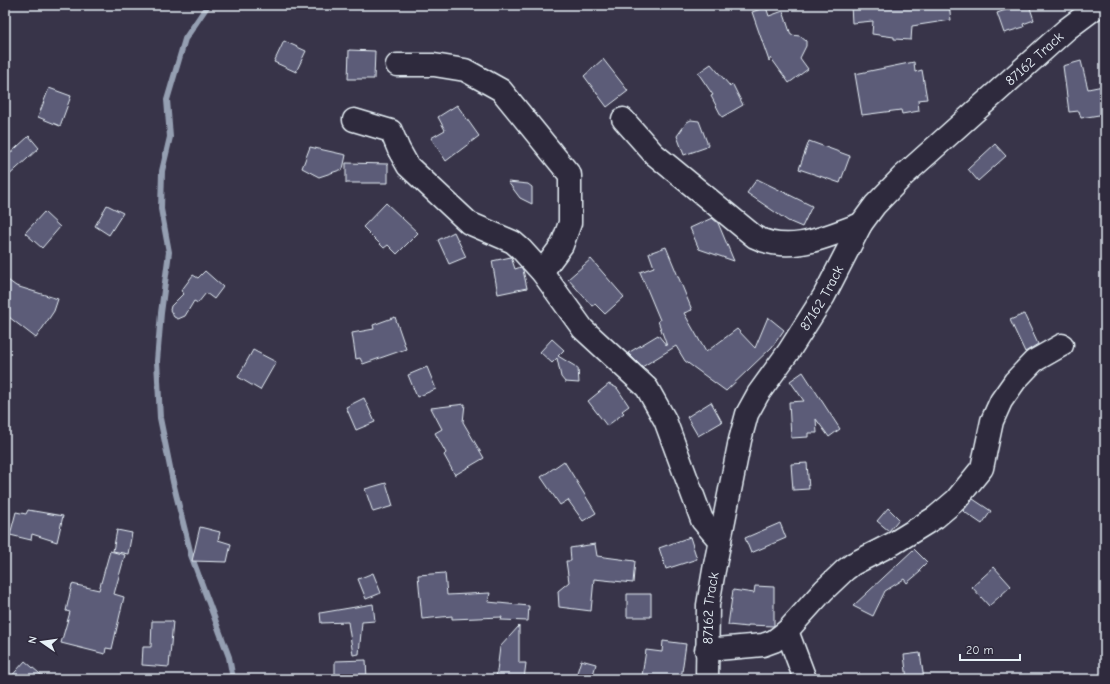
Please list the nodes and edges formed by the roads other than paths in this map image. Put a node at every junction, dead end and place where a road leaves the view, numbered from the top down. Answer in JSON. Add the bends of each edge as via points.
{"nodes":[{"id":1,"x":1099,"y":5,"type":"edge"},
{"id":2,"x":397,"y":65,"type":"dead end"},
{"id":3,"x":623,"y":119,"type":"dead end"},
{"id":4,"x":354,"y":120,"type":"dead end"},
{"id":5,"x":861,"y":224,"type":"junction"},
{"id":6,"x":542,"y":272,"type":"junction"},
{"id":7,"x":1062,"y":345,"type":"dead end"},
{"id":8,"x":720,"y":541,"type":"junction"},
{"id":9,"x":787,"y":631,"type":"junction"},
{"id":10,"x":706,"y":650,"type":"junction"},
{"id":11,"x":707,"y":679,"type":"edge"},
{"id":12,"x":805,"y":679,"type":"edge"}],
"edges":[{"from":1,"to":5,"type":"street","name":"87162 Track","via":[[1067,29],[902,176]]},
{"from":2,"to":6,"type":"street","via":[[434,65],[465,70],[487,81],[501,90],[570,175],[570,223],[562,245]]},
{"from":3,"to":5,"type":"street","via":[[654,154],[755,237],[767,243],[780,246],[811,242]]},
{"from":4,"to":6,"type":"street","via":[[391,131],[408,166],[469,223],[513,242]]},
{"from":5,"to":8,"type":"street","name":"87162 Track","via":[[824,296],[747,414]]},
{"from":6,"to":8,"type":"street","via":[[583,329],[647,388],[665,420],[702,520]]},
{"from":7,"to":9,"type":"street","via":[[1034,361],[1001,401],[992,421],[982,468],[956,500],[936,518],[849,567]]},
{"from":8,"to":10,"type":"street","name":"87162 Track","via":[[708,605]]},
{"from":9,"to":10,"type":"street","via":[[774,641],[763,645]]},
{"from":9,"to":12,"type":"street"},
{"from":10,"to":11,"type":"street","name":"87162 Track"}]}
